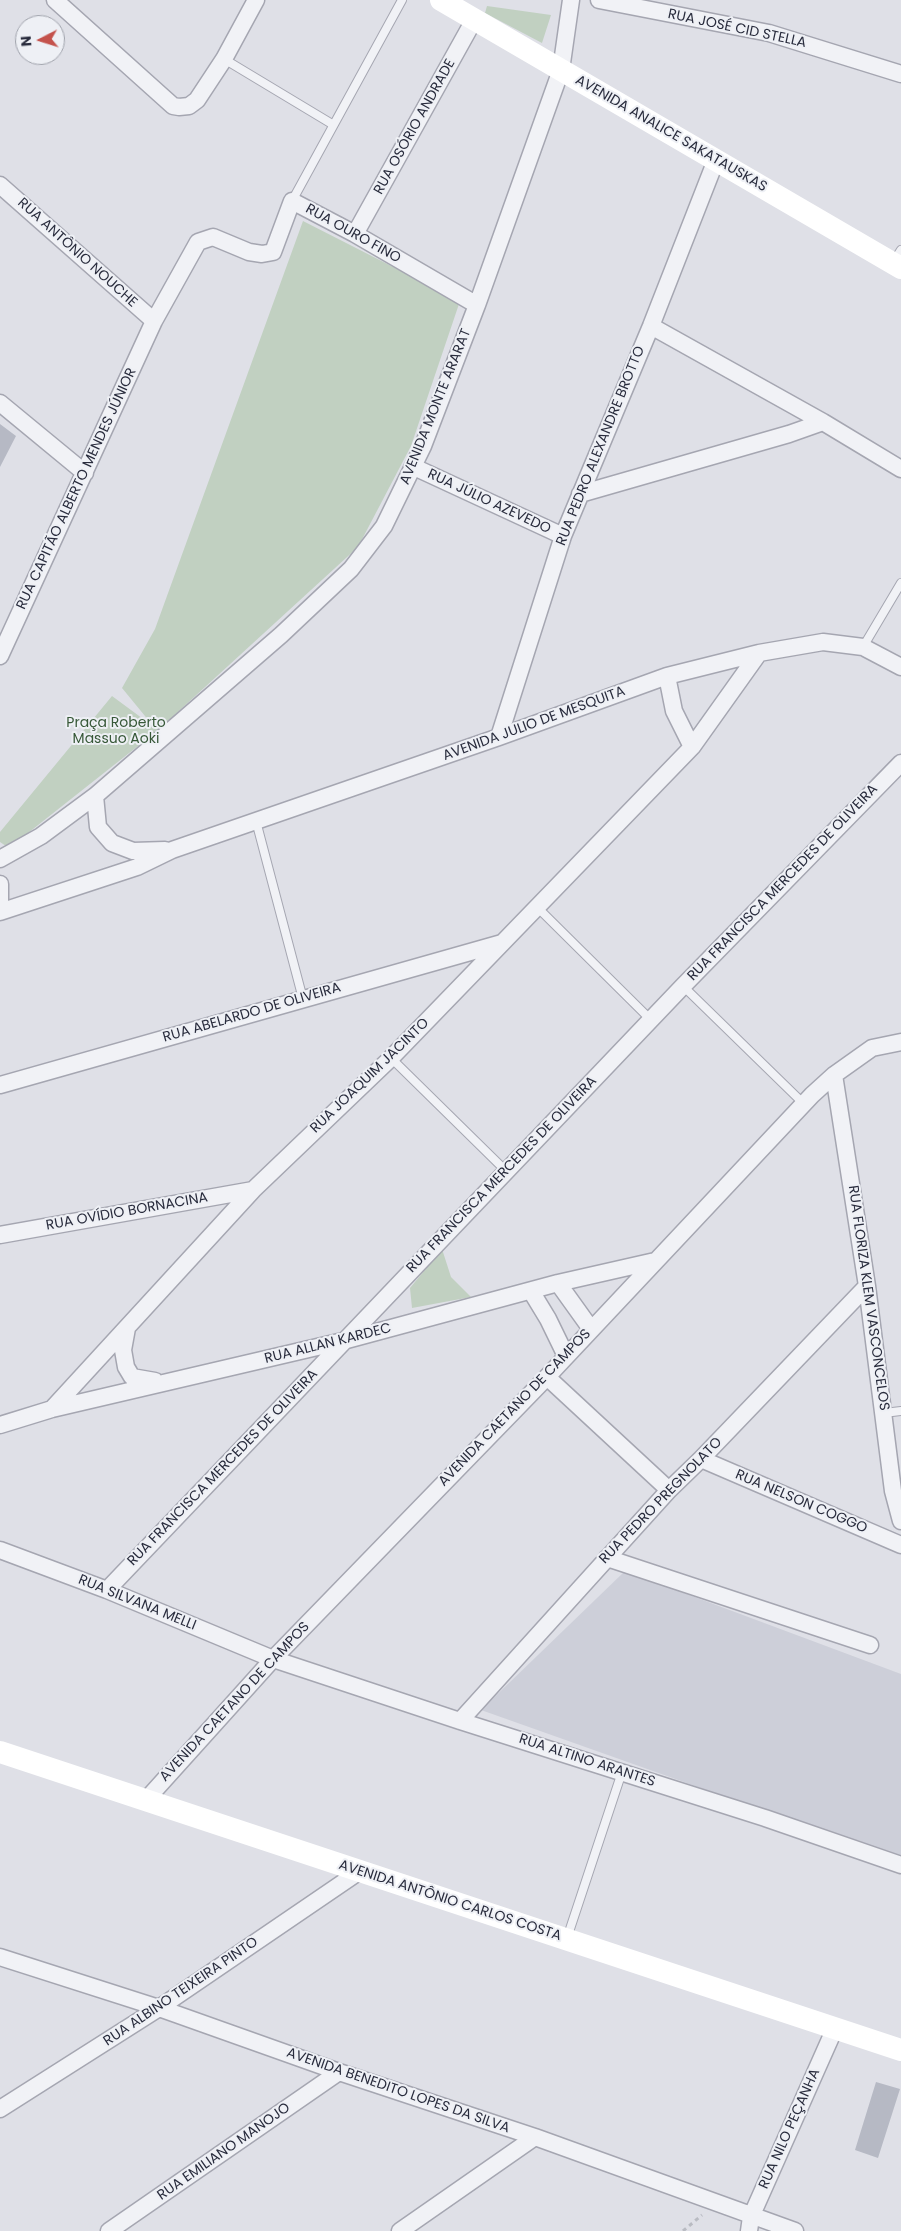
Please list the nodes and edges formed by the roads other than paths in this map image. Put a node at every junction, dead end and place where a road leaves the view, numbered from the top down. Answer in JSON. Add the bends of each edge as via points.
{"nodes":[{"id":1,"x":55,"y":0,"type":"edge"},
{"id":2,"x":256,"y":0,"type":"edge"},
{"id":3,"x":402,"y":0,"type":"edge"},
{"id":4,"x":441,"y":0,"type":"edge"},
{"id":5,"x":571,"y":0,"type":"edge"},
{"id":6,"x":599,"y":0,"type":"edge"},
{"id":7,"x":474,"y":20,"type":"junction"},
{"id":8,"x":224,"y":59,"type":"junction"},
{"id":9,"x":561,"y":70,"type":"junction"},
{"id":10,"x":901,"y":74,"type":"edge"},
{"id":11,"x":332,"y":124,"type":"junction"},
{"id":12,"x":716,"y":160,"type":"junction"},
{"id":13,"x":0,"y":185,"type":"edge"},
{"id":14,"x":292,"y":201,"type":"junction"},
{"id":15,"x":355,"y":234,"type":"junction"},
{"id":16,"x":898,"y":260,"type":"edge"},
{"id":17,"x":477,"y":305,"type":"junction"},
{"id":18,"x":154,"y":321,"type":"junction"},
{"id":19,"x":651,"y":326,"type":"junction"},
{"id":20,"x":0,"y":403,"type":"edge"},
{"id":21,"x":823,"y":422,"type":"junction"},
{"id":22,"x":414,"y":467,"type":"junction"},
{"id":23,"x":901,"y":469,"type":"edge"},
{"id":24,"x":85,"y":474,"type":"junction"},
{"id":25,"x":580,"y":494,"type":"junction"},
{"id":26,"x":563,"y":536,"type":"junction"},
{"id":27,"x":901,"y":583,"type":"edge"},
{"id":28,"x":863,"y":647,"type":"junction"},
{"id":29,"x":759,"y":652,"type":"junction"},
{"id":30,"x":0,"y":656,"type":"edge"},
{"id":31,"x":901,"y":667,"type":"edge"},
{"id":32,"x":667,"y":676,"type":"junction"},
{"id":33,"x":499,"y":738,"type":"junction"},
{"id":34,"x":692,"y":747,"type":"junction"},
{"id":35,"x":901,"y":763,"type":"edge"},
{"id":36,"x":95,"y":796,"type":"junction"},
{"id":37,"x":256,"y":821,"type":"junction"},
{"id":38,"x":172,"y":850,"type":"junction"},
{"id":39,"x":0,"y":859,"type":"edge"},
{"id":40,"x":0,"y":884,"type":"edge"},
{"id":41,"x":536,"y":906,"type":"junction"},
{"id":42,"x":0,"y":910,"type":"edge"},
{"id":43,"x":505,"y":942,"type":"junction"},
{"id":44,"x":683,"y":986,"type":"junction"},
{"id":45,"x":303,"y":999,"type":"junction"},
{"id":46,"x":651,"y":1020,"type":"junction"},
{"id":47,"x":901,"y":1042,"type":"edge"},
{"id":48,"x":391,"y":1058,"type":"junction"},
{"id":49,"x":834,"y":1075,"type":"junction"},
{"id":50,"x":0,"y":1085,"type":"edge"},
{"id":51,"x":804,"y":1104,"type":"junction"},
{"id":52,"x":506,"y":1171,"type":"junction"},
{"id":53,"x":253,"y":1190,"type":"junction"},
{"id":54,"x":0,"y":1235,"type":"edge"},
{"id":55,"x":655,"y":1261,"type":"junction"},
{"id":56,"x":558,"y":1283,"type":"junction"},
{"id":57,"x":867,"y":1286,"type":"junction"},
{"id":58,"x":531,"y":1290,"type":"junction"},
{"id":59,"x":127,"y":1328,"type":"junction"},
{"id":60,"x":591,"y":1328,"type":"junction"},
{"id":61,"x":343,"y":1341,"type":"junction"},
{"id":62,"x":566,"y":1356,"type":"junction"},
{"id":63,"x":547,"y":1377,"type":"junction"},
{"id":64,"x":168,"y":1382,"type":"junction"},
{"id":65,"x":52,"y":1409,"type":"junction"},
{"id":66,"x":901,"y":1411,"type":"edge"},
{"id":67,"x":884,"y":1413,"type":"junction"},
{"id":68,"x":0,"y":1425,"type":"edge"},
{"id":69,"x":701,"y":1459,"type":"junction"},
{"id":70,"x":669,"y":1490,"type":"junction"},
{"id":71,"x":901,"y":1521,"type":"edge"},
{"id":72,"x":901,"y":1545,"type":"edge"},
{"id":73,"x":0,"y":1550,"type":"edge"},
{"id":74,"x":607,"y":1558,"type":"junction"},
{"id":75,"x":107,"y":1590,"type":"junction"},
{"id":76,"x":870,"y":1645,"type":"dead end"},
{"id":77,"x":273,"y":1658,"type":"junction"},
{"id":78,"x":460,"y":1721,"type":"junction"},
{"id":79,"x":0,"y":1752,"type":"edge"},
{"id":80,"x":622,"y":1772,"type":"junction"},
{"id":81,"x":146,"y":1800,"type":"junction"},
{"id":82,"x":901,"y":1865,"type":"edge"},
{"id":83,"x":360,"y":1871,"type":"junction"},
{"id":84,"x":566,"y":1940,"type":"junction"},
{"id":85,"x":0,"y":1957,"type":"edge"},
{"id":86,"x":159,"y":2008,"type":"junction"},
{"id":87,"x":834,"y":2028,"type":"junction"},
{"id":88,"x":901,"y":2050,"type":"edge"},
{"id":89,"x":339,"y":2072,"type":"junction"},
{"id":90,"x":0,"y":2109,"type":"edge"},
{"id":91,"x":535,"y":2137,"type":"junction"},
{"id":92,"x":750,"y":2224,"type":"edge"},
{"id":93,"x":109,"y":2231,"type":"edge"},
{"id":94,"x":400,"y":2231,"type":"edge"},
{"id":95,"x":795,"y":2231,"type":"edge"}],
"edges":[{"from":1,"to":8,"type":"street","via":[[173,106],[189,106],[197,100]]},
{"from":2,"to":8,"type":"street"},
{"from":3,"to":11,"type":"lane"},
{"from":4,"to":7,"type":"main road","name":"AVENIDA ANALICE SAKATAUSKAS"},
{"from":5,"to":9,"type":"street","name":"AVENIDA MONTE ARARAT"},
{"from":6,"to":10,"type":"street","name":"RUA JOSÉ CID STELLA","via":[[769,33]]},
{"from":7,"to":9,"type":"main road","name":"AVENIDA ANALICE SAKATAUSKAS"},
{"from":7,"to":15,"type":"street","name":"RUA OSÓRIO ANDRADE"},
{"from":8,"to":11,"type":"lane"},
{"from":9,"to":12,"type":"main road","name":"AVENIDA ANALICE SAKATAUSKAS"},
{"from":9,"to":17,"type":"street","name":"AVENIDA MONTE ARARAT"},
{"from":11,"to":14,"type":"lane"},
{"from":12,"to":16,"type":"main road","name":"AVENIDA ANALICE SAKATAUSKAS"},
{"from":12,"to":19,"type":"street","name":"RUA PEDRO ALEXANDRE BROTTO"},
{"from":13,"to":18,"type":"street","name":"RUA ANTÔNIO NOUCHE"},
{"from":14,"to":15,"type":"street","name":"RUA OURO FINO"},
{"from":14,"to":18,"type":"street","name":"RUA OURO FINO","via":[[273,252],[250,252],[214,237],[198,242]]},
{"from":15,"to":17,"type":"street","name":"RUA OURO FINO"},
{"from":17,"to":22,"type":"street","name":"AVENIDA MONTE ARARAT"},
{"from":18,"to":24,"type":"street","name":"RUA CAPITÃO ALBERTO MENDES JÚNIOR"},
{"from":19,"to":21,"type":"street"},
{"from":19,"to":25,"type":"street","name":"RUA PEDRO ALEXANDRE BROTTO"},
{"from":20,"to":24,"type":"street"},
{"from":21,"to":23,"type":"street"},
{"from":21,"to":25,"type":"street"},
{"from":22,"to":26,"type":"street","name":"RUA JÚLIO AZEVEDO"},
{"from":22,"to":36,"type":"street","name":"AVENIDA MONTE ARARAT","via":[[384,526],[351,569],[281,635]]},
{"from":24,"to":30,"type":"street","name":"RUA CAPITÃO ALBERTO MENDES JÚNIOR"},
{"from":25,"to":26,"type":"street","name":"RUA PEDRO ALEXANDRE BROTTO"},
{"from":26,"to":33,"type":"street","name":"RUA PEDRO ALEXANDRE BROTTO"},
{"from":27,"to":28,"type":"lane"},
{"from":28,"to":29,"type":"street","name":"AVENIDA JULIO DE MESQUITA","via":[[823,642]]},
{"from":28,"to":31,"type":"street","name":"AVENIDA JULIO DE MESQUITA"},
{"from":29,"to":32,"type":"street","name":"AVENIDA JULIO DE MESQUITA"},
{"from":29,"to":34,"type":"street","name":"RUA JOAQUIM JACINTO"},
{"from":32,"to":33,"type":"street","name":"AVENIDA JULIO DE MESQUITA"},
{"from":32,"to":34,"type":"street","via":[[674,712]]},
{"from":33,"to":37,"type":"street","name":"AVENIDA JULIO DE MESQUITA"},
{"from":34,"to":41,"type":"street","name":"RUA JOAQUIM JACINTO"},
{"from":35,"to":44,"type":"street","name":"RUA FRANCISCA MERCEDES DE OLIVEIRA"},
{"from":36,"to":38,"type":"street","name":"AVENIDA JULIO DE MESQUITA","via":[[98,827],[112,843],[133,851]]},
{"from":36,"to":39,"type":"street","name":"AVENIDA MONTE ARARAT","via":[[41,836]]},
{"from":37,"to":38,"type":"street","name":"AVENIDA JULIO DE MESQUITA"},
{"from":37,"to":45,"type":"lane"},
{"from":38,"to":42,"type":"street","name":"AVENIDA JULIO DE MESQUITA","via":[[137,867]]},
{"from":40,"to":42,"type":"street"},
{"from":41,"to":43,"type":"street","name":"RUA JOAQUIM JACINTO"},
{"from":41,"to":46,"type":"lane"},
{"from":43,"to":45,"type":"street","name":"RUA ABELARDO DE OLIVEIRA"},
{"from":43,"to":48,"type":"street","name":"RUA JOAQUIM JACINTO"},
{"from":44,"to":46,"type":"street","name":"RUA FRANCISCA MERCEDES DE OLIVEIRA"},
{"from":44,"to":51,"type":"lane"},
{"from":45,"to":50,"type":"street","name":"RUA ABELARDO DE OLIVEIRA"},
{"from":46,"to":52,"type":"street","name":"RUA FRANCISCA MERCEDES DE OLIVEIRA"},
{"from":47,"to":49,"type":"street","name":"AVENIDA CAETANO DE CAMPOS","via":[[872,1048]]},
{"from":48,"to":52,"type":"lane"},
{"from":48,"to":53,"type":"street","name":"RUA JOAQUIM JACINTO"},
{"from":49,"to":51,"type":"street","name":"AVENIDA CAETANO DE CAMPOS"},
{"from":49,"to":57,"type":"street","name":"RUA FLORIZA KLEM VASCONCELOS"},
{"from":51,"to":55,"type":"street","name":"AVENIDA CAETANO DE CAMPOS"},
{"from":52,"to":61,"type":"street","name":"RUA FRANCISCA MERCEDES DE OLIVEIRA"},
{"from":53,"to":54,"type":"street","name":"RUA OVÍDIO BORNACINA"},
{"from":53,"to":59,"type":"street","name":"RUA JOAQUIM JACINTO"},
{"from":55,"to":56,"type":"street","name":"RUA ALLAN KARDEC"},
{"from":55,"to":60,"type":"street","name":"AVENIDA CAETANO DE CAMPOS"},
{"from":56,"to":58,"type":"street","name":"RUA ALLAN KARDEC"},
{"from":56,"to":60,"type":"street"},
{"from":57,"to":67,"type":"street","name":"RUA FLORIZA KLEM VASCONCELOS"},
{"from":57,"to":69,"type":"street","name":"RUA PEDRO PREGNOLATO"},
{"from":58,"to":61,"type":"street","name":"RUA ALLAN KARDEC"},
{"from":58,"to":62,"type":"street"},
{"from":59,"to":64,"type":"street","via":[[123,1350],[132,1378]]},
{"from":59,"to":65,"type":"street","name":"RUA JOAQUIM JACINTO"},
{"from":60,"to":62,"type":"street","name":"AVENIDA CAETANO DE CAMPOS"},
{"from":61,"to":64,"type":"street","name":"RUA ALLAN KARDEC"},
{"from":61,"to":75,"type":"street","name":"RUA FRANCISCA MERCEDES DE OLIVEIRA"},
{"from":62,"to":63,"type":"street","name":"AVENIDA CAETANO DE CAMPOS"},
{"from":63,"to":70,"type":"street"},
{"from":63,"to":77,"type":"street","name":"AVENIDA CAETANO DE CAMPOS"},
{"from":64,"to":65,"type":"street","name":"RUA ALLAN KARDEC"},
{"from":65,"to":68,"type":"street","name":"RUA ALLAN KARDEC"},
{"from":66,"to":67,"type":"lane"},
{"from":67,"to":71,"type":"street","name":"RUA FLORIZA KLEM VASCONCELOS","via":[[893,1491]]},
{"from":69,"to":70,"type":"street","name":"RUA PEDRO PREGNOLATO"},
{"from":69,"to":72,"type":"street","name":"RUA NELSON COGGO"},
{"from":70,"to":74,"type":"street","name":"RUA PEDRO PREGNOLATO"},
{"from":73,"to":75,"type":"street","name":"RUA SILVANA MELLI"},
{"from":74,"to":76,"type":"street"},
{"from":74,"to":78,"type":"street","name":"RUA PEDRO PREGNOLATO"},
{"from":75,"to":77,"type":"street","name":"RUA SILVANA MELLI"},
{"from":77,"to":78,"type":"street","name":"RUA ALTINO ARANTES"},
{"from":77,"to":81,"type":"street","name":"AVENIDA CAETANO DE CAMPOS"},
{"from":78,"to":80,"type":"street","name":"RUA ALTINO ARANTES"},
{"from":79,"to":81,"type":"main road","name":"AVENIDA ANTÔNIO CARLOS COSTA"},
{"from":80,"to":82,"type":"street","name":"RUA ALTINO ARANTES"},
{"from":80,"to":84,"type":"lane"},
{"from":81,"to":83,"type":"main road","name":"AVENIDA ANTÔNIO CARLOS COSTA"},
{"from":83,"to":84,"type":"main road","name":"AVENIDA ANTÔNIO CARLOS COSTA"},
{"from":83,"to":86,"type":"street","name":"RUA ALBINO TEIXEIRA PINTO"},
{"from":84,"to":87,"type":"main road","name":"AVENIDA ANTÔNIO CARLOS COSTA"},
{"from":85,"to":86,"type":"street","name":"AVENIDA BENEDITO LOPES DA SILVA"},
{"from":86,"to":89,"type":"street","name":"AVENIDA BENEDITO LOPES DA SILVA"},
{"from":86,"to":90,"type":"street","name":"RUA ALBINO TEIXEIRA PINTO"},
{"from":87,"to":88,"type":"main road","name":"AVENIDA ANTÔNIO CARLOS COSTA"},
{"from":87,"to":92,"type":"street","name":"RUA NILO PEÇANHA"},
{"from":89,"to":91,"type":"street","name":"AVENIDA BENEDITO LOPES DA SILVA"},
{"from":89,"to":93,"type":"street","name":"RUA EMILIANO MANOJO"},
{"from":91,"to":92,"type":"street","name":"AVENIDA BENEDITO LOPES DA SILVA","via":[[716,2204]]},
{"from":91,"to":94,"type":"street"},
{"from":92,"to":95,"type":"street","name":"AVENIDA BENEDITO LOPES DA SILVA"}]}
